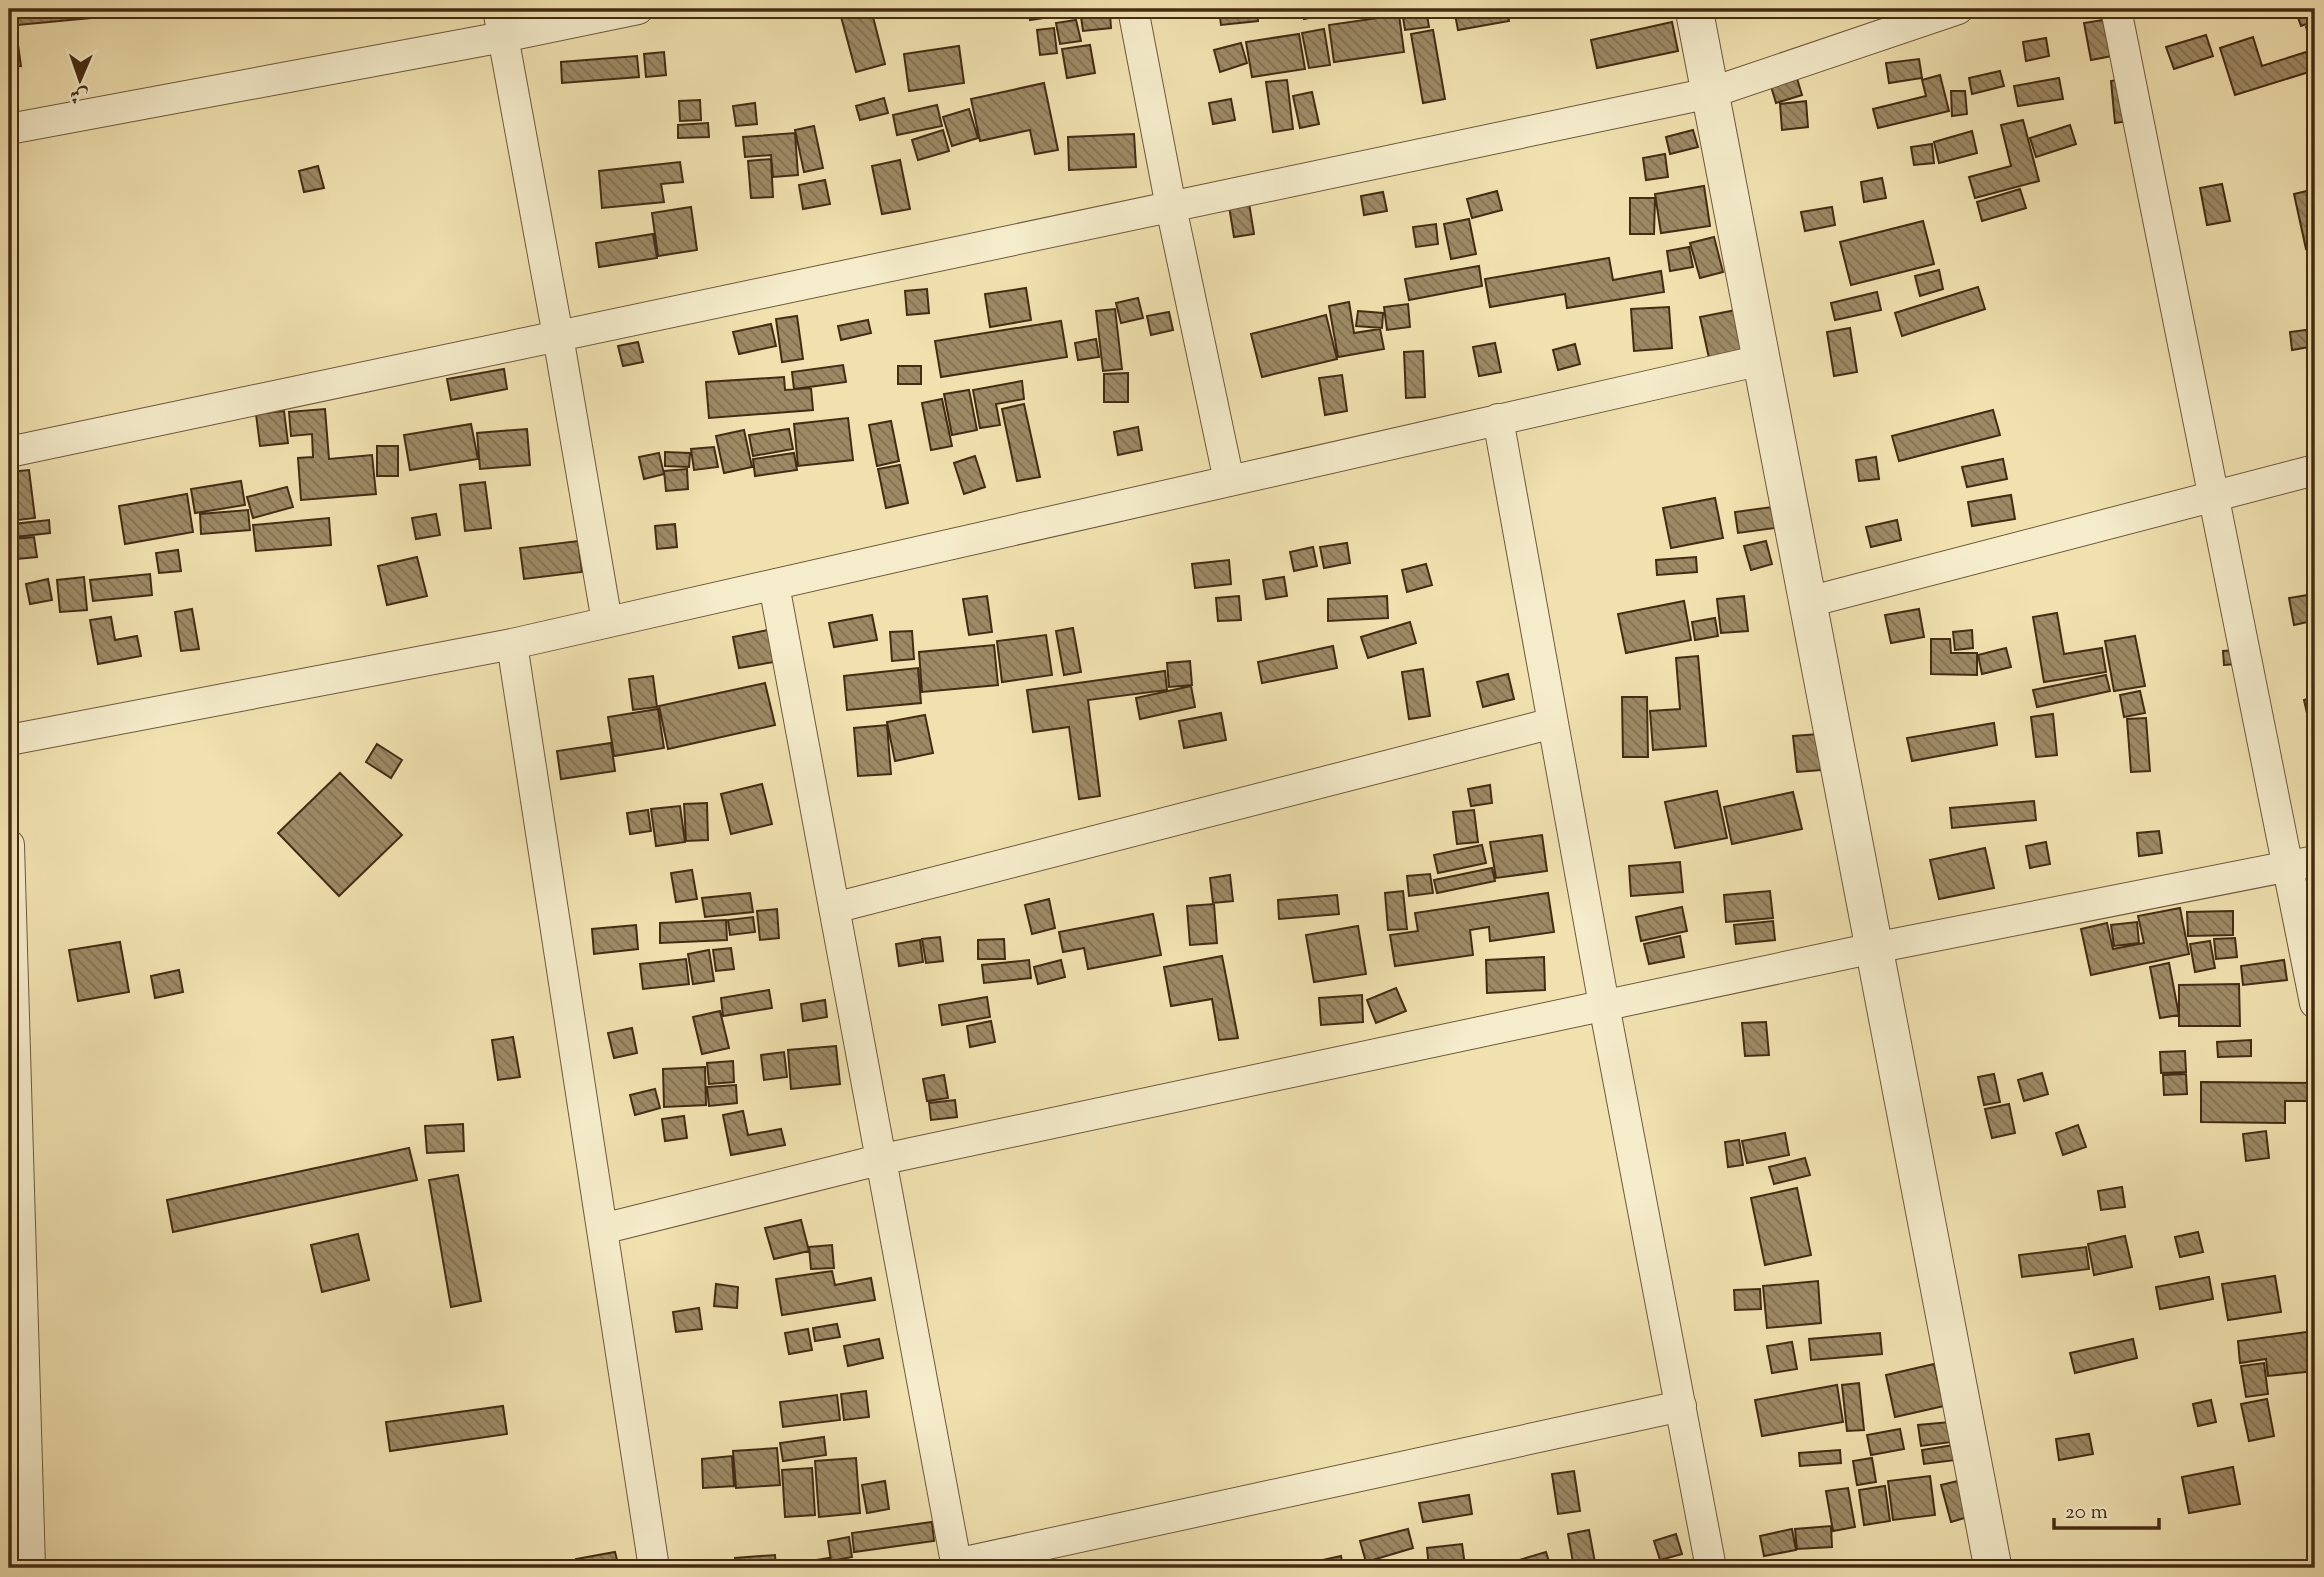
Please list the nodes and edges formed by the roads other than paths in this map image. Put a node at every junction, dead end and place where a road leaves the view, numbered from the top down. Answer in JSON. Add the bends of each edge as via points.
{"nodes":[{"id":1,"x":638,"y":9,"type":"edge"},
{"id":2,"x":1133,"y":9,"type":"edge"},
{"id":3,"x":1694,"y":9,"type":"edge"},
{"id":4,"x":1958,"y":9,"type":"edge"},
{"id":5,"x":2116,"y":9,"type":"edge"},
{"id":6,"x":501,"y":23,"type":"edge"},
{"id":7,"x":1710,"y":93,"type":"junction"},
{"id":8,"x":9,"y":129,"type":"edge"},
{"id":9,"x":1171,"y":207,"type":"junction"},
{"id":10,"x":558,"y":336,"type":"junction"},
{"id":11,"x":1762,"y":360,"type":"junction"},
{"id":12,"x":1498,"y":419,"type":"junction"},
{"id":13,"x":9,"y":452,"type":"edge"},
{"id":14,"x":2315,"y":470,"type":"edge"},
{"id":15,"x":1229,"y":481,"type":"junction"},
{"id":16,"x":2213,"y":497,"type":"junction"},
{"id":17,"x":774,"y":584,"type":"junction"},
{"id":18,"x":1808,"y":602,"type":"junction"},
{"id":19,"x":607,"y":622,"type":"junction"},
{"id":20,"x":512,"y":644,"type":"junction"},
{"id":21,"x":1553,"y":723,"type":"junction"},
{"id":22,"x":9,"y":740,"type":"edge"},
{"id":23,"x":9,"y":845,"type":"edge"},
{"id":24,"x":2302,"y":864,"type":"edge"},
{"id":25,"x":834,"y":908,"type":"junction"},
{"id":26,"x":1874,"y":948,"type":"junction"},
{"id":27,"x":2315,"y":1003,"type":"edge"},
{"id":28,"x":1604,"y":1005,"type":"junction"},
{"id":29,"x":879,"y":1160,"type":"junction"},
{"id":30,"x":602,"y":1229,"type":"junction"},
{"id":31,"x":1681,"y":1406,"type":"junction"},
{"id":32,"x":957,"y":1566,"type":"edge"},
{"id":33,"x":30,"y":1568,"type":"edge"},
{"id":34,"x":654,"y":1568,"type":"edge"},
{"id":35,"x":1711,"y":1568,"type":"edge"},
{"id":36,"x":1993,"y":1568,"type":"edge"}],
"edges":[{"from":1,"to":6,"type":"street"},
{"from":2,"to":9,"type":"street"},
{"from":3,"to":7,"type":"street"},
{"from":4,"to":7,"type":"street"},
{"from":5,"to":16,"type":"street"},
{"from":6,"to":8,"type":"street"},
{"from":6,"to":10,"type":"street"},
{"from":7,"to":9,"type":"street"},
{"from":7,"to":11,"type":"street"},
{"from":9,"to":10,"type":"street"},
{"from":9,"to":15,"type":"street"},
{"from":10,"to":13,"type":"street"},
{"from":10,"to":19,"type":"street"},
{"from":11,"to":12,"type":"street"},
{"from":11,"to":18,"type":"street"},
{"from":12,"to":15,"type":"street"},
{"from":12,"to":21,"type":"street"},
{"from":14,"to":16,"type":"street"},
{"from":15,"to":17,"type":"street"},
{"from":16,"to":18,"type":"street"},
{"from":16,"to":24,"type":"street"},
{"from":17,"to":19,"type":"street"},
{"from":17,"to":25,"type":"street"},
{"from":18,"to":26,"type":"street"},
{"from":19,"to":20,"type":"street"},
{"from":20,"to":22,"type":"street"},
{"from":20,"to":30,"type":"street"},
{"from":21,"to":25,"type":"street"},
{"from":21,"to":28,"type":"street"},
{"from":23,"to":33,"type":"street"},
{"from":24,"to":26,"type":"street"},
{"from":24,"to":27,"type":"street"},
{"from":25,"to":29,"type":"street"},
{"from":26,"to":28,"type":"street"},
{"from":26,"to":36,"type":"street"},
{"from":28,"to":29,"type":"street"},
{"from":28,"to":31,"type":"street"},
{"from":29,"to":30,"type":"street"},
{"from":29,"to":32,"type":"street"},
{"from":30,"to":34,"type":"street"},
{"from":31,"to":32,"type":"street"},
{"from":31,"to":35,"type":"street"}]}
